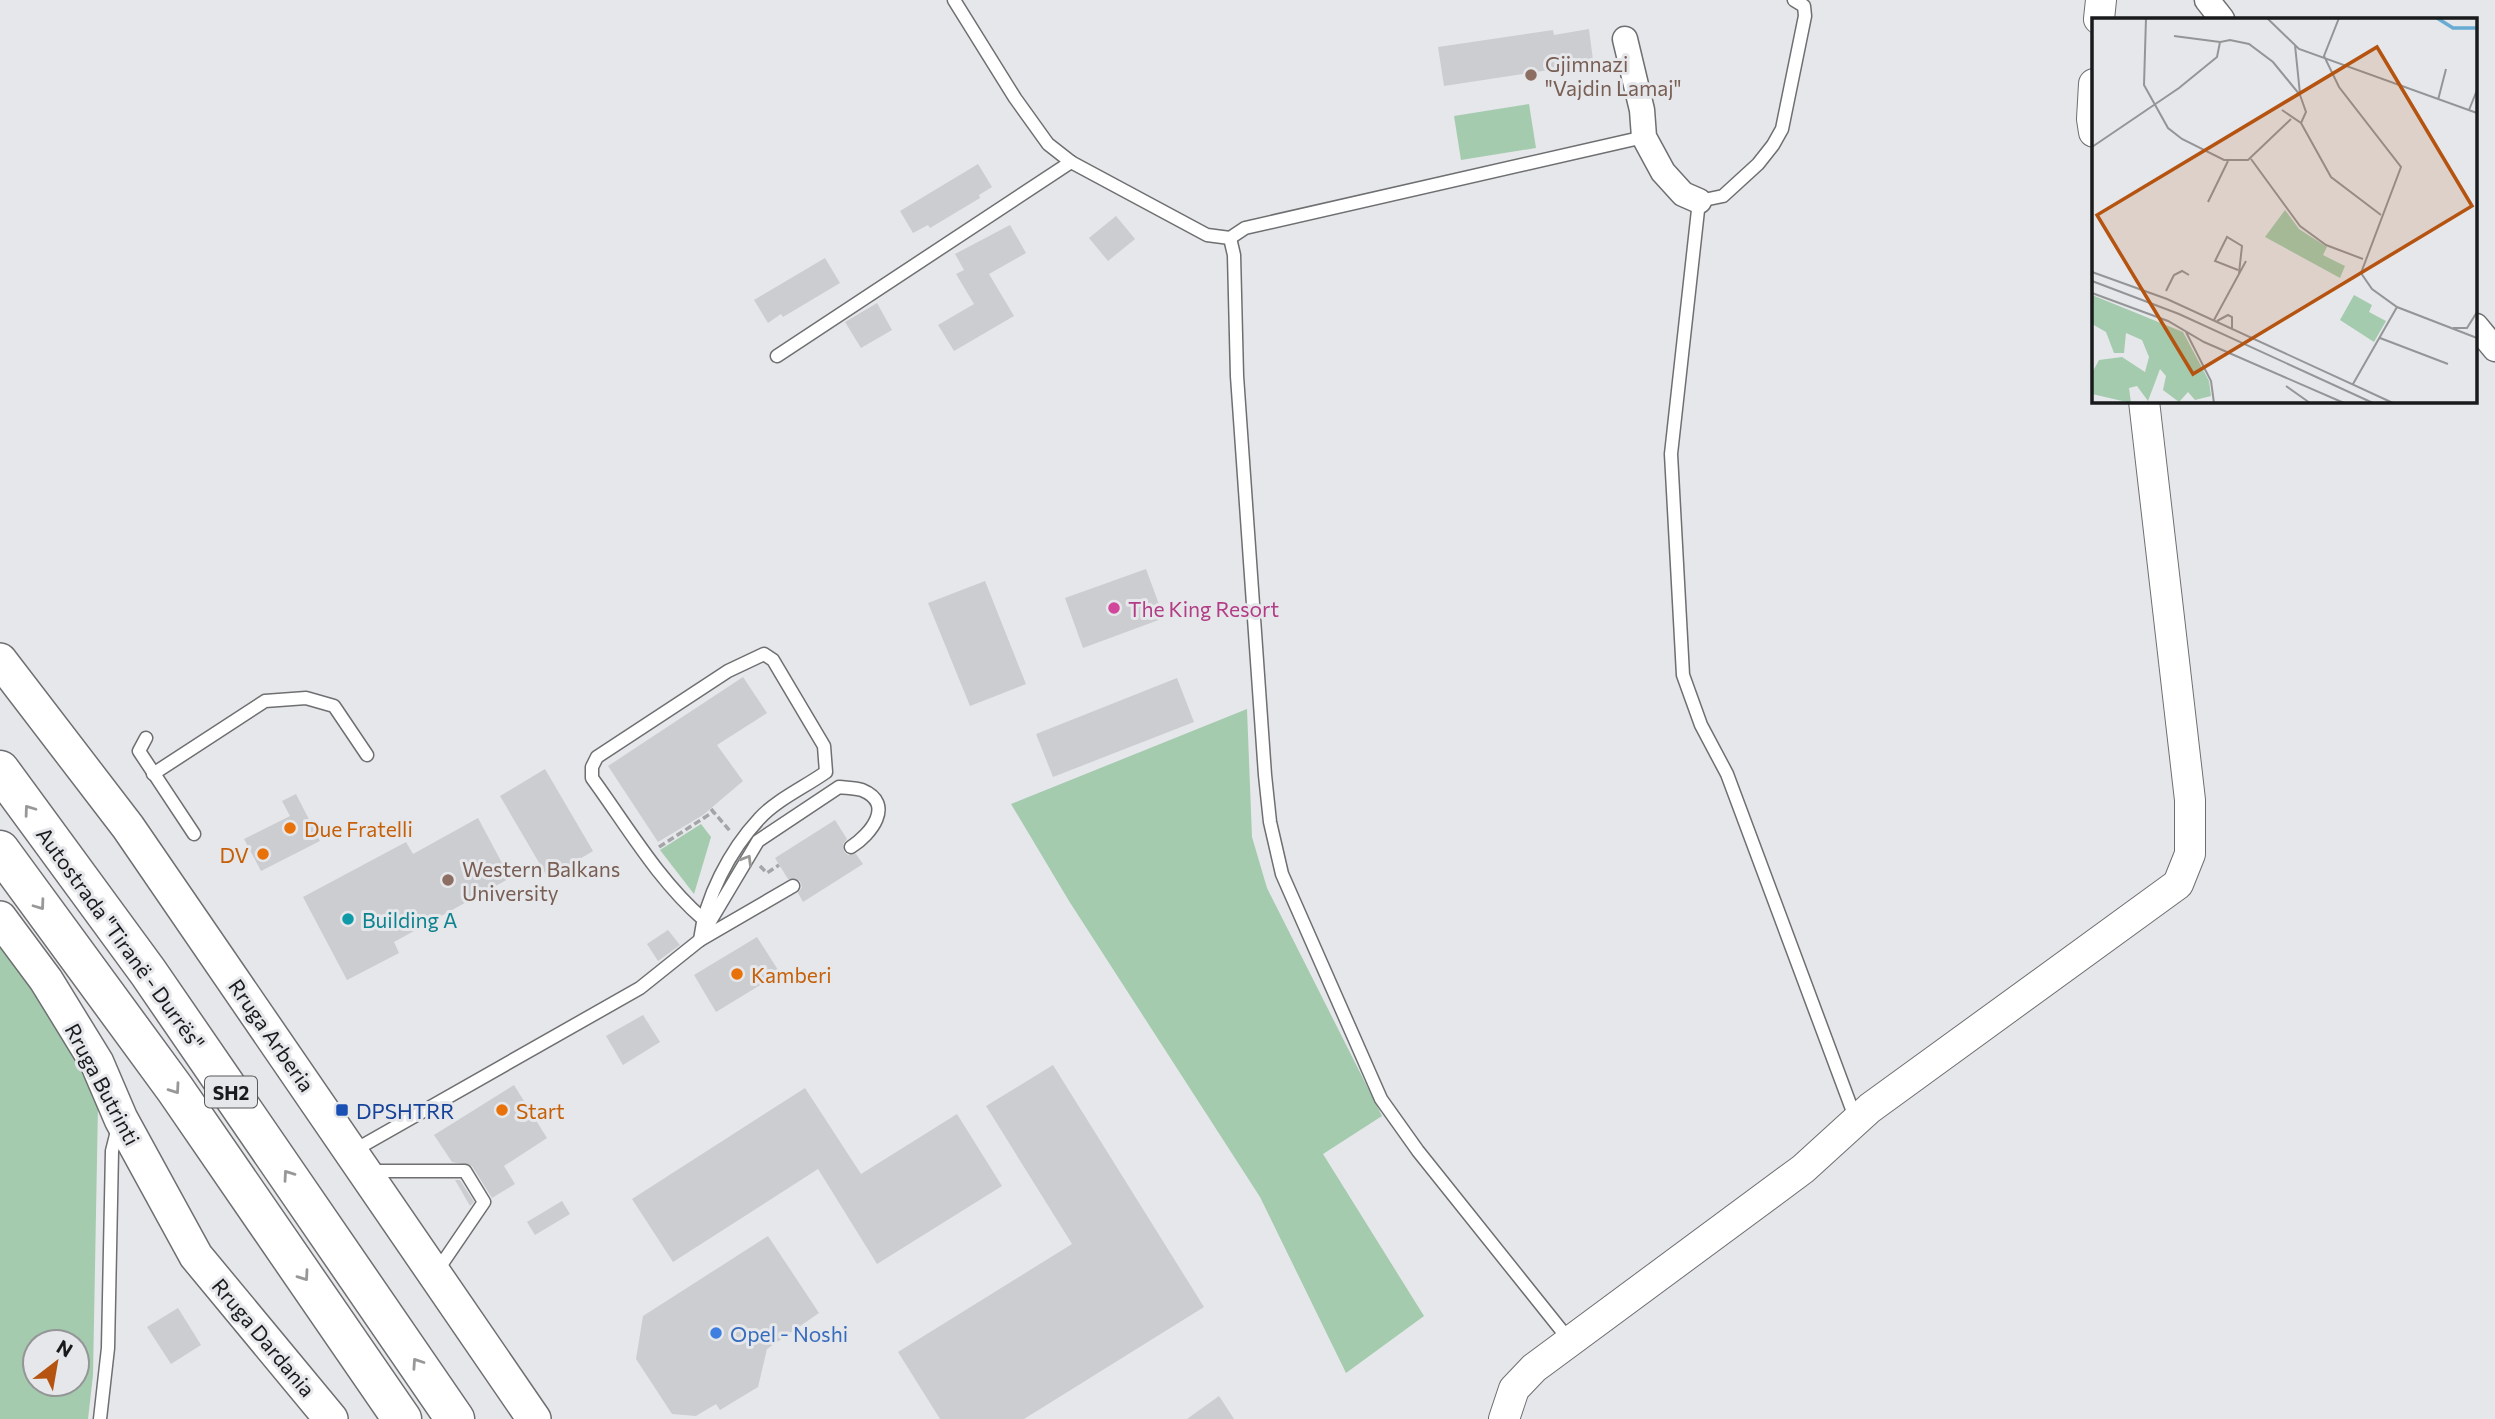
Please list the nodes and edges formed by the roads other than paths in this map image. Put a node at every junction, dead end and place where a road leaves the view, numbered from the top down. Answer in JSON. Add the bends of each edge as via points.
{"nodes":[{"id":1,"x":954,"y":0,"type":"edge"},
{"id":2,"x":2101,"y":0,"type":"edge"},
{"id":3,"x":2207,"y":0,"type":"edge"},
{"id":4,"x":1805,"y":2,"type":"edge"},
{"id":5,"x":2099,"y":18,"type":"edge"},
{"id":6,"x":2221,"y":18,"type":"edge"},
{"id":7,"x":1625,"y":39,"type":"dead end"},
{"id":8,"x":1644,"y":137,"type":"junction"},
{"id":9,"x":1071,"y":162,"type":"junction"},
{"id":10,"x":1699,"y":201,"type":"junction"},
{"id":11,"x":1230,"y":238,"type":"junction"},
{"id":12,"x":2478,"y":328,"type":"edge"},
{"id":13,"x":2495,"y":349,"type":"edge"},
{"id":14,"x":778,"y":356,"type":"dead end"},
{"id":15,"x":2144,"y":402,"type":"edge"},
{"id":16,"x":0,"y":660,"type":"edge"},
{"id":17,"x":146,"y":738,"type":"dead end"},
{"id":18,"x":366,"y":755,"type":"dead end"},
{"id":19,"x":0,"y":770,"type":"edge"},
{"id":20,"x":153,"y":774,"type":"junction"},
{"id":21,"x":194,"y":834,"type":"dead end"},
{"id":22,"x":851,"y":847,"type":"dead end"},
{"id":23,"x":0,"y":850,"type":"edge"},
{"id":24,"x":793,"y":886,"type":"dead end"},
{"id":25,"x":0,"y":918,"type":"edge"},
{"id":26,"x":703,"y":919,"type":"junction"},
{"id":27,"x":700,"y":940,"type":"junction"},
{"id":28,"x":121,"y":1119,"type":"junction"},
{"id":29,"x":1857,"y":1120,"type":"junction"},
{"id":30,"x":359,"y":1161,"type":"junction"},
{"id":31,"x":196,"y":1256,"type":"joint"},
{"id":32,"x":435,"y":1274,"type":"junction"},
{"id":33,"x":1570,"y":1342,"type":"junction"},
{"id":34,"x":100,"y":1419,"type":"edge"},
{"id":35,"x":331,"y":1419,"type":"edge"},
{"id":36,"x":402,"y":1419,"type":"edge"},
{"id":37,"x":455,"y":1419,"type":"edge"},
{"id":38,"x":534,"y":1419,"type":"edge"},
{"id":39,"x":1504,"y":1419,"type":"edge"}],
"edges":[{"from":1,"to":9,"type":"lane","via":[[1048,144]]},
{"from":2,"to":5,"type":"street"},
{"from":3,"to":6,"type":"street"},
{"from":4,"to":10,"type":"lane","via":[[1782,129],[1741,182],[1723,196]]},
{"from":7,"to":8,"type":"street"},
{"from":8,"to":10,"type":"street","via":[[1662,172],[1683,194]]},
{"from":8,"to":11,"type":"lane","via":[[1245,228]]},
{"from":9,"to":11,"type":"lane","via":[[1177,220],[1207,234]]},
{"from":9,"to":14,"type":"lane"},
{"from":10,"to":29,"type":"lane","via":[[1671,454],[1683,675],[1701,725],[1727,774]]},
{"from":11,"to":33,"type":"lane","via":[[1265,775],[1282,874],[1381,1099]]},
{"from":12,"to":13,"type":"street"},
{"from":15,"to":29,"type":"street","via":[[2188,786],[2190,854],[2178,884]]},
{"from":16,"to":30,"type":"main road","name":"Rruga Arberia","via":[[128,827]]},
{"from":17,"to":20,"type":"lane","via":[[139,751]]},
{"from":18,"to":20,"type":"lane","via":[[334,706],[306,698],[265,701]]},
{"from":37,"to":19,"type":"highway","name":"Autostrada \"Tiranë - Durrës\"","number":"SH2","one_way":true,"via":[[156,984]]},
{"from":20,"to":21,"type":"lane"},
{"from":27,"to":22,"type":"lane","one_way":true,"via":[[758,842],[839,787],[864,790],[877,804],[878,818],[868,836]]},
{"from":23,"to":36,"type":"highway","number":"SH2","one_way":true,"via":[[175,1089]]},
{"from":24,"to":27,"type":"lane"},
{"from":25,"to":28,"type":"main road","name":"Rruga Butrinti","via":[[46,980],[97,1063]]},
{"from":26,"to":26,"type":"lane","via":[[679,898],[592,778],[592,767],[597,757],[728,671],[764,654],[773,660],[824,746],[826,772],[760,817],[735,850]]},
{"from":26,"to":27,"type":"lane"},
{"from":27,"to":30,"type":"lane","via":[[640,988]]},
{"from":28,"to":31,"type":"main road","name":"Rruga Butrinti"},
{"from":28,"to":34,"type":"lane","via":[[112,1151],[108,1348]]},
{"from":29,"to":33,"type":"street","via":[[1803,1169]]},
{"from":30,"to":32,"type":"main road","name":"Rruga Arberia"},
{"from":30,"to":32,"type":"lane","via":[[465,1171],[484,1202]]},
{"from":31,"to":35,"type":"main road","name":"Rruga Dardania"},
{"from":32,"to":38,"type":"main road","name":"Rruga Arberia"},
{"from":33,"to":39,"type":"street","via":[[1520,1383],[1507,1403]]}]}
